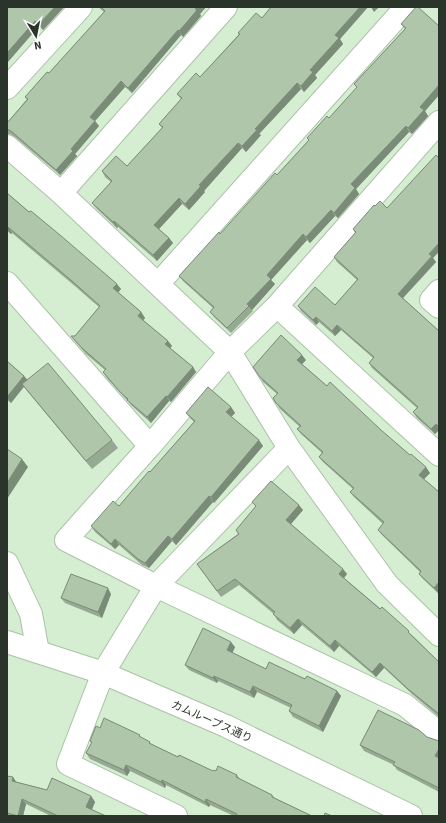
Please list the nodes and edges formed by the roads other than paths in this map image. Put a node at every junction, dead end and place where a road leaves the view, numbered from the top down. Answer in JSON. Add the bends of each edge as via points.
{"nodes":[{"id":1,"x":81,"y":7,"type":"edge"},
{"id":2,"x":226,"y":7,"type":"edge"},
{"id":3,"x":406,"y":7,"type":"edge"},
{"id":4,"x":7,"y":88,"type":"edge"},
{"id":5,"x":439,"y":122,"type":"edge"},
{"id":6,"x":7,"y":146,"type":"edge"},
{"id":7,"x":61,"y":193,"type":"junction"},
{"id":8,"x":7,"y":283,"type":"edge"},
{"id":9,"x":158,"y":284,"type":"junction"},
{"id":10,"x":439,"y":291,"type":"edge"},
{"id":11,"x":277,"y":306,"type":"junction"},
{"id":12,"x":439,"y":307,"type":"edge"},
{"id":13,"x":230,"y":352,"type":"junction"},
{"id":14,"x":150,"y":446,"type":"junction"},
{"id":15,"x":289,"y":448,"type":"junction"},
{"id":16,"x":439,"y":454,"type":"edge"},
{"id":17,"x":7,"y":563,"type":"edge"},
{"id":18,"x":156,"y":586,"type":"junction"},
{"id":19,"x":439,"y":635,"type":"edge"},
{"id":20,"x":7,"y":642,"type":"edge"},
{"id":21,"x":38,"y":652,"type":"junction"},
{"id":22,"x":103,"y":673,"type":"junction"},
{"id":23,"x":439,"y":733,"type":"edge"},
{"id":24,"x":176,"y":816,"type":"edge"},
{"id":25,"x":411,"y":816,"type":"edge"}],
"edges":[{"from":1,"to":4,"type":"street"},
{"from":2,"to":7,"type":"street"},
{"from":3,"to":9,"type":"street"},
{"from":5,"to":11,"type":"street"},
{"from":6,"to":7,"type":"street"},
{"from":7,"to":9,"type":"street"},
{"from":8,"to":14,"type":"street"},
{"from":9,"to":13,"type":"street"},
{"from":10,"to":12,"type":"street","via":[[431,300]]},
{"from":11,"to":13,"type":"street"},
{"from":11,"to":16,"type":"street"},
{"from":13,"to":14,"type":"street"},
{"from":13,"to":15,"type":"street"},
{"from":14,"to":18,"type":"street","via":[[66,540]]},
{"from":15,"to":18,"type":"street"},
{"from":15,"to":19,"type":"street","via":[[387,584]]},
{"from":17,"to":21,"type":"street","via":[[31,614]]},
{"from":18,"to":22,"type":"street"},
{"from":18,"to":23,"type":"street","via":[[405,705]]},
{"from":20,"to":21,"type":"street","name":"カムループス通り"},
{"from":21,"to":22,"type":"street","name":"カムループス通り"},
{"from":22,"to":24,"type":"street","via":[[68,764]]},
{"from":22,"to":25,"type":"street","name":"カムループス通り","via":[[226,726]]}]}
